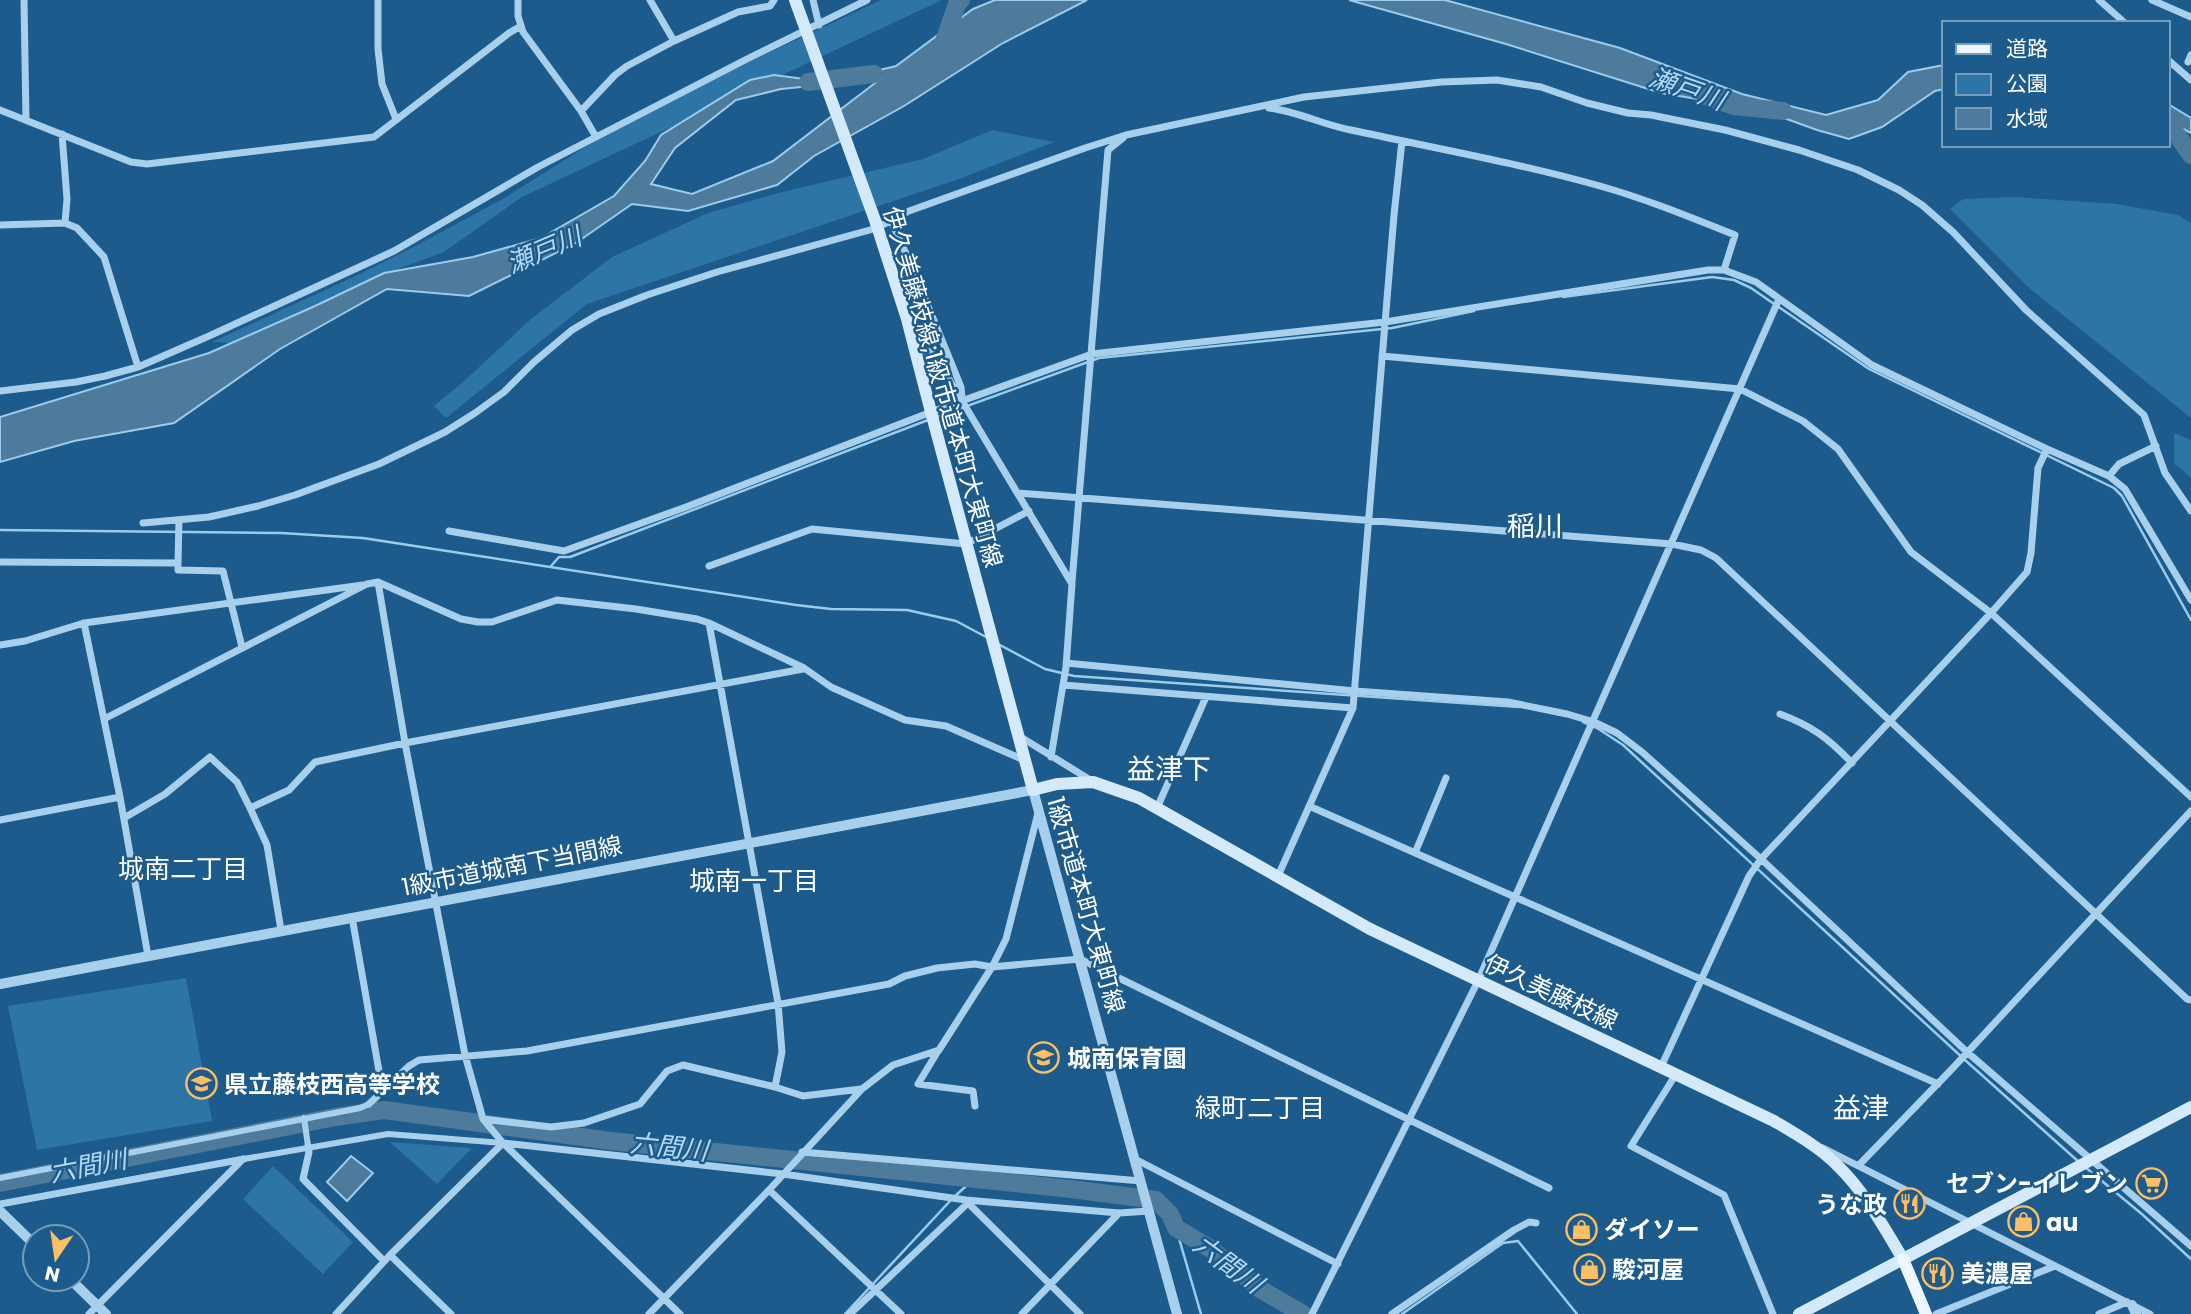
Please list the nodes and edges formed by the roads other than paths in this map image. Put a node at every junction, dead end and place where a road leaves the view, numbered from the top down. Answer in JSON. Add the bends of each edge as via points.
{"nodes":[{"id":1,"x":24,"y":0,"type":"edge"},
{"id":2,"x":378,"y":0,"type":"edge"},
{"id":3,"x":518,"y":0,"type":"edge"},
{"id":4,"x":650,"y":0,"type":"edge"},
{"id":5,"x":774,"y":0,"type":"edge"},
{"id":6,"x":795,"y":0,"type":"edge"},
{"id":7,"x":813,"y":0,"type":"edge"},
{"id":8,"x":867,"y":0,"type":"edge"},
{"id":9,"x":2098,"y":0,"type":"edge"},
{"id":10,"x":2152,"y":0,"type":"edge"},
{"id":11,"x":2191,"y":17,"type":"edge"},
{"id":12,"x":2123,"y":21,"type":"edge"},
{"id":13,"x":819,"y":24,"type":"junction"},
{"id":14,"x":521,"y":26,"type":"junction"},
{"id":15,"x":807,"y":32,"type":"junction"},
{"id":16,"x":674,"y":41,"type":"junction"},
{"id":17,"x":2170,"y":62,"type":"edge"},
{"id":18,"x":2191,"y":80,"type":"edge"},
{"id":19,"x":1263,"y":107,"type":"junction"},
{"id":20,"x":0,"y":110,"type":"edge"},
{"id":21,"x":580,"y":111,"type":"junction"},
{"id":22,"x":396,"y":119,"type":"junction"},
{"id":23,"x":26,"y":120,"type":"junction"},
{"id":24,"x":62,"y":134,"type":"junction"},
{"id":25,"x":1126,"y":135,"type":"junction"},
{"id":26,"x":596,"y":137,"type":"junction"},
{"id":27,"x":1402,"y":141,"type":"junction"},
{"id":28,"x":891,"y":221,"type":"junction"},
{"id":29,"x":65,"y":223,"type":"junction"},
{"id":30,"x":0,"y":225,"type":"edge"},
{"id":31,"x":877,"y":228,"type":"junction"},
{"id":32,"x":1724,"y":270,"type":"junction"},
{"id":33,"x":1779,"y":299,"type":"junction"},
{"id":34,"x":1385,"y":322,"type":"junction"},
{"id":35,"x":915,"y":350,"type":"junction"},
{"id":36,"x":1092,"y":354,"type":"junction"},
{"id":37,"x":1382,"y":356,"type":"junction"},
{"id":38,"x":138,"y":366,"type":"junction"},
{"id":39,"x":1740,"y":389,"type":"junction"},
{"id":40,"x":0,"y":391,"type":"edge"},
{"id":41,"x":963,"y":402,"type":"junction"},
{"id":42,"x":931,"y":411,"type":"junction"},
{"id":43,"x":2156,"y":446,"type":"junction"},
{"id":44,"x":2047,"y":449,"type":"junction"},
{"id":45,"x":2109,"y":476,"type":"junction"},
{"id":46,"x":1018,"y":493,"type":"junction"},
{"id":47,"x":1080,"y":498,"type":"junction"},
{"id":48,"x":1029,"y":511,"type":"junction"},
{"id":49,"x":2191,"y":511,"type":"edge"},
{"id":50,"x":179,"y":520,"type":"junction"},
{"id":51,"x":1368,"y":520,"type":"junction"},
{"id":52,"x":144,"y":523,"type":"dead end"},
{"id":53,"x":449,"y":531,"type":"dead end"},
{"id":54,"x":967,"y":544,"type":"junction"},
{"id":55,"x":1672,"y":544,"type":"junction"},
{"id":56,"x":0,"y":562,"type":"edge"},
{"id":57,"x":178,"y":563,"type":"junction"},
{"id":58,"x":709,"y":566,"type":"dead end"},
{"id":59,"x":378,"y":582,"type":"junction"},
{"id":60,"x":367,"y":584,"type":"junction"},
{"id":61,"x":1072,"y":584,"type":"junction"},
{"id":62,"x":2191,"y":600,"type":"edge"},
{"id":63,"x":231,"y":602,"type":"junction"},
{"id":64,"x":1991,"y":613,"type":"junction"},
{"id":65,"x":84,"y":623,"type":"junction"},
{"id":66,"x":709,"y":624,"type":"junction"},
{"id":67,"x":0,"y":645,"type":"edge"},
{"id":68,"x":242,"y":647,"type":"junction"},
{"id":69,"x":1066,"y":665,"type":"junction"},
{"id":70,"x":804,"y":668,"type":"junction"},
{"id":71,"x":719,"y":684,"type":"junction"},
{"id":72,"x":1063,"y":685,"type":"junction"},
{"id":73,"x":1355,"y":691,"type":"junction"},
{"id":74,"x":1206,"y":697,"type":"junction"},
{"id":75,"x":1353,"y":708,"type":"junction"},
{"id":76,"x":1780,"y":714,"type":"dead end"},
{"id":77,"x":104,"y":719,"type":"junction"},
{"id":78,"x":1594,"y":722,"type":"junction"},
{"id":79,"x":1890,"y":722,"type":"junction"},
{"id":80,"x":1018,"y":735,"type":"junction"},
{"id":81,"x":405,"y":743,"type":"junction"},
{"id":82,"x":1051,"y":757,"type":"junction"},
{"id":83,"x":1024,"y":760,"type":"junction"},
{"id":84,"x":1852,"y":763,"type":"junction"},
{"id":85,"x":1446,"y":778,"type":"dead end"},
{"id":86,"x":1093,"y":782,"type":"junction"},
{"id":87,"x":1033,"y":790,"type":"junction"},
{"id":88,"x":120,"y":797,"type":"junction"},
{"id":89,"x":2191,"y":797,"type":"edge"},
{"id":90,"x":1309,"y":806,"type":"junction"},
{"id":91,"x":250,"y":808,"type":"junction"},
{"id":92,"x":1157,"y":808,"type":"junction"},
{"id":93,"x":1038,"y":810,"type":"junction"},
{"id":94,"x":2191,"y":811,"type":"edge"},
{"id":95,"x":124,"y":818,"type":"junction"},
{"id":96,"x":0,"y":820,"type":"edge"},
{"id":97,"x":748,"y":844,"type":"junction"},
{"id":98,"x":1415,"y":853,"type":"junction"},
{"id":99,"x":1761,"y":859,"type":"junction"},
{"id":100,"x":1278,"y":876,"type":"junction"},
{"id":101,"x":1516,"y":897,"type":"junction"},
{"id":102,"x":436,"y":902,"type":"junction"},
{"id":103,"x":2097,"y":914,"type":"junction"},
{"id":104,"x":352,"y":917,"type":"junction"},
{"id":105,"x":281,"y":930,"type":"junction"},
{"id":106,"x":148,"y":956,"type":"junction"},
{"id":107,"x":1080,"y":959,"type":"junction"},
{"id":108,"x":992,"y":967,"type":"junction"},
{"id":109,"x":1702,"y":979,"type":"junction"},
{"id":110,"x":1478,"y":981,"type":"junction"},
{"id":111,"x":0,"y":984,"type":"edge"},
{"id":112,"x":2191,"y":1000,"type":"edge"},
{"id":113,"x":778,"y":1003,"type":"junction"},
{"id":114,"x":939,"y":1050,"type":"junction"},
{"id":115,"x":1967,"y":1052,"type":"junction"},
{"id":116,"x":465,"y":1055,"type":"junction"},
{"id":117,"x":1661,"y":1067,"type":"junction"},
{"id":118,"x":1676,"y":1074,"type":"junction"},
{"id":119,"x":1938,"y":1084,"type":"junction"},
{"id":120,"x":775,"y":1087,"type":"junction"},
{"id":121,"x":384,"y":1088,"type":"junction"},
{"id":122,"x":862,"y":1089,"type":"junction"},
{"id":123,"x":369,"y":1104,"type":"joint"},
{"id":124,"x":975,"y":1106,"type":"dead end"},
{"id":125,"x":2191,"y":1107,"type":"edge"},
{"id":126,"x":304,"y":1118,"type":"junction"},
{"id":127,"x":484,"y":1119,"type":"junction"},
{"id":128,"x":1409,"y":1120,"type":"junction"},
{"id":129,"x":1809,"y":1142,"type":"junction"},
{"id":130,"x":503,"y":1143,"type":"junction"},
{"id":131,"x":309,"y":1146,"type":"junction"},
{"id":132,"x":802,"y":1153,"type":"junction"},
{"id":133,"x":244,"y":1159,"type":"junction"},
{"id":134,"x":1135,"y":1159,"type":"junction"},
{"id":135,"x":2091,"y":1160,"type":"junction"},
{"id":136,"x":1859,"y":1165,"type":"junction"},
{"id":137,"x":783,"y":1174,"type":"junction"},
{"id":138,"x":0,"y":1178,"type":"edge"},
{"id":139,"x":1141,"y":1181,"type":"junction"},
{"id":140,"x":1549,"y":1188,"type":"dead end"},
{"id":141,"x":769,"y":1190,"type":"junction"},
{"id":142,"x":967,"y":1202,"type":"junction"},
{"id":143,"x":0,"y":1204,"type":"edge"},
{"id":144,"x":0,"y":1211,"type":"edge"},
{"id":145,"x":1149,"y":1211,"type":"junction"},
{"id":146,"x":1119,"y":1213,"type":"junction"},
{"id":147,"x":1536,"y":1223,"type":"dead end"},
{"id":148,"x":1971,"y":1223,"type":"junction"},
{"id":149,"x":21,"y":1231,"type":"edge"},
{"id":150,"x":2191,"y":1246,"type":"edge"},
{"id":151,"x":387,"y":1258,"type":"junction"},
{"id":152,"x":1903,"y":1259,"type":"junction"},
{"id":153,"x":1338,"y":1264,"type":"junction"},
{"id":154,"x":2055,"y":1266,"type":"junction"},
{"id":155,"x":1051,"y":1284,"type":"junction"},
{"id":156,"x":875,"y":1289,"type":"junction"},
{"id":157,"x":82,"y":1293,"type":"edge"},
{"id":158,"x":664,"y":1299,"type":"junction"},
{"id":159,"x":2131,"y":1307,"type":"edge"},
{"id":160,"x":97,"y":1311,"type":"edge"},
{"id":161,"x":336,"y":1314,"type":"edge"},
{"id":162,"x":451,"y":1314,"type":"edge"},
{"id":163,"x":649,"y":1314,"type":"edge"},
{"id":164,"x":680,"y":1314,"type":"edge"},
{"id":165,"x":850,"y":1314,"type":"edge"},
{"id":166,"x":901,"y":1314,"type":"edge"},
{"id":167,"x":1023,"y":1314,"type":"edge"},
{"id":168,"x":1080,"y":1314,"type":"edge"},
{"id":169,"x":1177,"y":1314,"type":"edge"},
{"id":170,"x":1312,"y":1314,"type":"edge"},
{"id":171,"x":1392,"y":1314,"type":"edge"},
{"id":172,"x":1773,"y":1314,"type":"edge"},
{"id":173,"x":1799,"y":1314,"type":"edge"},
{"id":174,"x":1926,"y":1314,"type":"edge"},
{"id":175,"x":1936,"y":1314,"type":"edge"},
{"id":176,"x":2099,"y":1314,"type":"edge"},
{"id":177,"x":2150,"y":1314,"type":"edge"}],
"edges":[{"from":1,"to":23,"type":"street"},
{"from":2,"to":22,"type":"street","via":[[382,84]]},
{"from":3,"to":14,"type":"street"},
{"from":4,"to":16,"type":"street"},
{"from":5,"to":16,"type":"street","via":[[770,6],[738,12]]},
{"from":6,"to":15,"type":"main road","name":"伊久美藤枝線;1級市道本町大東町線"},
{"from":7,"to":13,"type":"street"},
{"from":8,"to":13,"type":"street"},
{"from":9,"to":12,"type":"street"},
{"from":10,"to":11,"type":"street"},
{"from":13,"to":15,"type":"street"},
{"from":14,"to":21,"type":"street"},
{"from":14,"to":22,"type":"street"},
{"from":15,"to":26,"type":"street"},
{"from":15,"to":31,"type":"main road","name":"伊久美藤枝線;1級市道本町大東町線"},
{"from":16,"to":21,"type":"street","via":[[621,71]]},
{"from":17,"to":18,"type":"street"},
{"from":19,"to":25,"type":"street"},
{"from":19,"to":27,"type":"street"},
{"from":19,"to":43,"type":"street","via":[[1304,97],[1441,82],[1512,81],[1628,113],[1725,130],[1858,170],[1922,205],[1953,232],[2026,310],[2144,415]]},
{"from":20,"to":23,"type":"street"},
{"from":21,"to":26,"type":"street"},
{"from":22,"to":24,"type":"street","via":[[374,137],[147,164]]},
{"from":23,"to":24,"type":"street"},
{"from":24,"to":29,"type":"street"},
{"from":25,"to":28,"type":"street","via":[[972,187]]},
{"from":25,"to":36,"type":"street","via":[[1108,150]]},
{"from":26,"to":38,"type":"street","via":[[394,251]]},
{"from":27,"to":32,"type":"street","via":[[1599,186],[1673,210],[1735,235]]},
{"from":27,"to":34,"type":"street"},
{"from":28,"to":31,"type":"street"},
{"from":28,"to":41,"type":"street","via":[[961,387]]},
{"from":29,"to":30,"type":"street"},
{"from":29,"to":38,"type":"street","via":[[77,228],[104,257]]},
{"from":31,"to":35,"type":"main road","name":"伊久美藤枝線;1級市道本町大東町線","bridge":true},
{"from":31,"to":50,"type":"street","via":[[717,272],[599,314],[572,330],[475,413],[380,464],[283,499]]},
{"from":32,"to":33,"type":"street","via":[[1756,282]]},
{"from":32,"to":34,"type":"street"},
{"from":33,"to":39,"type":"street"},
{"from":33,"to":44,"type":"street","via":[[1872,365]]},
{"from":34,"to":36,"type":"street"},
{"from":34,"to":37,"type":"street"},
{"from":35,"to":41,"type":"street","via":[[935,356]]},
{"from":35,"to":42,"type":"main road","name":"伊久美藤枝線;1級市道本町大東町線","bridge":true},
{"from":36,"to":41,"type":"street"},
{"from":36,"to":47,"type":"street"},
{"from":37,"to":39,"type":"street"},
{"from":37,"to":51,"type":"street"},
{"from":38,"to":40,"type":"street","via":[[76,382]]},
{"from":39,"to":55,"type":"street"},
{"from":39,"to":64,"type":"street","via":[[1803,421],[1838,449],[1911,552]]},
{"from":41,"to":42,"type":"street"},
{"from":41,"to":46,"type":"street"},
{"from":42,"to":53,"type":"street","via":[[564,551]]},
{"from":42,"to":54,"type":"main road","name":"伊久美藤枝線;1級市道本町大東町線"},
{"from":43,"to":45,"type":"street","via":[[2119,464]]},
{"from":43,"to":49,"type":"street","via":[[2165,473]]},
{"from":44,"to":45,"type":"street"},
{"from":44,"to":64,"type":"street","via":[[2038,468],[2027,572]]},
{"from":45,"to":62,"type":"street","via":[[2125,489]]},
{"from":46,"to":47,"type":"street"},
{"from":46,"to":48,"type":"street"},
{"from":47,"to":51,"type":"street"},
{"from":47,"to":61,"type":"street"},
{"from":48,"to":54,"type":"street"},
{"from":48,"to":61,"type":"street"},
{"from":50,"to":52,"type":"street"},
{"from":50,"to":57,"type":"street"},
{"from":51,"to":55,"type":"street"},
{"from":51,"to":73,"type":"street"},
{"from":54,"to":58,"type":"street","via":[[812,529]]},
{"from":54,"to":80,"type":"main road","name":"伊久美藤枝線;1級市道本町大東町線"},
{"from":55,"to":78,"type":"street"},
{"from":55,"to":79,"type":"street","via":[[1716,558]]},
{"from":56,"to":57,"type":"street"},
{"from":57,"to":63,"type":"street","via":[[178,570],[223,571]]},
{"from":59,"to":60,"type":"street"},
{"from":59,"to":66,"type":"street","via":[[461,619],[478,622],[492,622],[557,600]]},
{"from":59,"to":81,"type":"street"},
{"from":60,"to":63,"type":"street"},
{"from":60,"to":68,"type":"street"},
{"from":61,"to":69,"type":"street"},
{"from":63,"to":65,"type":"street"},
{"from":63,"to":68,"type":"street"},
{"from":64,"to":79,"type":"street"},
{"from":64,"to":89,"type":"street"},
{"from":65,"to":67,"type":"street"},
{"from":65,"to":77,"type":"street"},
{"from":66,"to":70,"type":"street"},
{"from":66,"to":71,"type":"street"},
{"from":68,"to":77,"type":"street"},
{"from":69,"to":72,"type":"street"},
{"from":69,"to":73,"type":"street"},
{"from":70,"to":71,"type":"street"},
{"from":70,"to":83,"type":"street","via":[[831,687],[905,720],[946,726]]},
{"from":71,"to":81,"type":"street"},
{"from":71,"to":97,"type":"street"},
{"from":72,"to":74,"type":"street"},
{"from":72,"to":82,"type":"street"},
{"from":73,"to":75,"type":"street"},
{"from":73,"to":78,"type":"street","via":[[1508,702]]},
{"from":74,"to":75,"type":"street"},
{"from":74,"to":92,"type":"street"},
{"from":75,"to":90,"type":"street"},
{"from":76,"to":84,"type":"street","via":[[1813,728]]},
{"from":77,"to":88,"type":"street"},
{"from":78,"to":99,"type":"street","via":[[1642,752]]},
{"from":78,"to":101,"type":"street"},
{"from":79,"to":84,"type":"street"},
{"from":79,"to":103,"type":"street"},
{"from":80,"to":82,"type":"street"},
{"from":80,"to":83,"type":"main road","name":"伊久美藤枝線;1級市道本町大東町線"},
{"from":81,"to":91,"type":"street","via":[[315,762],[289,790]]},
{"from":81,"to":102,"type":"street"},
{"from":82,"to":86,"type":"street"},
{"from":83,"to":87,"type":"main road","name":"伊久美藤枝線;1級市道本町大東町線"},
{"from":84,"to":99,"type":"street"},
{"from":85,"to":98,"type":"street"},
{"from":86,"to":87,"type":"main road","name":"伊久美藤枝線"},
{"from":86,"to":92,"type":"main road","name":"伊久美藤枝線"},
{"from":87,"to":93,"type":"street","name":"1級市道本町大東町線"},
{"from":87,"to":97,"type":"street","name":"1級市道城南下当間線"},
{"from":88,"to":95,"type":"street"},
{"from":88,"to":96,"type":"street"},
{"from":90,"to":98,"type":"street"},
{"from":90,"to":100,"type":"street"},
{"from":91,"to":95,"type":"street","via":[[237,782],[210,757],[165,794]]},
{"from":91,"to":105,"type":"street","via":[[267,845]]},
{"from":92,"to":100,"type":"main road","name":"伊久美藤枝線"},
{"from":93,"to":107,"type":"street","name":"1級市道本町大東町線"},
{"from":93,"to":108,"type":"street","via":[[1006,940]]},
{"from":94,"to":103,"type":"street"},
{"from":95,"to":106,"type":"street"},
{"from":97,"to":102,"type":"street","name":"1級市道城南下当間線"},
{"from":97,"to":113,"type":"street"},
{"from":98,"to":101,"type":"street"},
{"from":99,"to":109,"type":"street"},
{"from":99,"to":115,"type":"street"},
{"from":100,"to":110,"type":"main road","name":"伊久美藤枝線","via":[[1370,929]]},
{"from":101,"to":109,"type":"street"},
{"from":101,"to":110,"type":"street"},
{"from":102,"to":104,"type":"street","name":"1級市道城南下当間線"},
{"from":102,"to":116,"type":"street"},
{"from":103,"to":112,"type":"street"},
{"from":103,"to":115,"type":"street"},
{"from":104,"to":105,"type":"street","name":"1級市道城南下当間線"},
{"from":104,"to":121,"type":"street"},
{"from":105,"to":106,"type":"street","name":"1級市道城南下当間線"},
{"from":106,"to":111,"type":"street","name":"1級市道城南下当間線"},
{"from":107,"to":108,"type":"street"},
{"from":107,"to":128,"type":"street"},
{"from":107,"to":134,"type":"street","name":"1級市道本町大東町線"},
{"from":108,"to":113,"type":"street","via":[[937,968],[889,984]]},
{"from":108,"to":114,"type":"street"},
{"from":109,"to":117,"type":"street"},
{"from":109,"to":119,"type":"street"},
{"from":110,"to":117,"type":"main road","name":"伊久美藤枝線"},
{"from":110,"to":128,"type":"street"},
{"from":113,"to":116,"type":"street","via":[[527,1051]]},
{"from":113,"to":120,"type":"street","via":[[782,1052]]},
{"from":114,"to":122,"type":"street","via":[[893,1065]]},
{"from":114,"to":124,"type":"street","via":[[918,1084],[973,1091]]},
{"from":115,"to":119,"type":"street"},
{"from":115,"to":135,"type":"street"},
{"from":116,"to":121,"type":"street","via":[[419,1060]]},
{"from":116,"to":127,"type":"street"},
{"from":117,"to":118,"type":"main road","name":"伊久美藤枝線"},
{"from":118,"to":129,"type":"main road","name":"伊久美藤枝線"},
{"from":118,"to":172,"type":"street","via":[[1631,1146],[1724,1195]]},
{"from":119,"to":136,"type":"street"},
{"from":120,"to":122,"type":"street","via":[[803,1096]]},
{"from":120,"to":127,"type":"street","via":[[683,1065],[667,1071],[640,1104],[584,1123],[551,1126]]},
{"from":121,"to":123,"type":"street"},
{"from":122,"to":132,"type":"street"},
{"from":123,"to":126,"type":"street"},
{"from":125,"to":135,"type":"main road"},
{"from":126,"to":131,"type":"street"},
{"from":126,"to":138,"type":"street"},
{"from":127,"to":130,"type":"street"},
{"from":128,"to":140,"type":"street"},
{"from":128,"to":153,"type":"street"},
{"from":129,"to":136,"type":"street"},
{"from":129,"to":152,"type":"main road","name":"伊久美藤枝線","via":[[1854,1183]]},
{"from":130,"to":131,"type":"street","via":[[388,1134]]},
{"from":130,"to":137,"type":"street"},
{"from":130,"to":151,"type":"street"},
{"from":130,"to":158,"type":"street"},
{"from":131,"to":133,"type":"street"},
{"from":131,"to":151,"type":"street","via":[[303,1179]]},
{"from":132,"to":137,"type":"street"},
{"from":132,"to":139,"type":"street"},
{"from":133,"to":143,"type":"street"},
{"from":133,"to":160,"type":"street"},
{"from":134,"to":139,"type":"street","name":"1級市道本町大東町線"},
{"from":134,"to":153,"type":"street"},
{"from":135,"to":148,"type":"main road"},
{"from":135,"to":150,"type":"street"},
{"from":136,"to":148,"type":"street"},
{"from":137,"to":141,"type":"street"},
{"from":137,"to":142,"type":"street"},
{"from":139,"to":145,"type":"street","name":"1級市道本町大東町線"},
{"from":141,"to":156,"type":"street"},
{"from":141,"to":158,"type":"street"},
{"from":142,"to":146,"type":"street"},
{"from":142,"to":155,"type":"street"},
{"from":142,"to":156,"type":"street"},
{"from":144,"to":149,"type":"street"},
{"from":145,"to":146,"type":"street"},
{"from":145,"to":169,"type":"street","name":"1級市道本町大東町線"},
{"from":146,"to":155,"type":"street"},
{"from":147,"to":171,"type":"street","via":[[1514,1230]]},
{"from":148,"to":152,"type":"main road"},
{"from":148,"to":154,"type":"street"},
{"from":151,"to":161,"type":"street"},
{"from":151,"to":162,"type":"street"},
{"from":152,"to":173,"type":"main road"},
{"from":152,"to":174,"type":"main road"},
{"from":153,"to":170,"type":"street"},
{"from":154,"to":159,"type":"street"},
{"from":154,"to":175,"type":"street"},
{"from":155,"to":167,"type":"street"},
{"from":155,"to":168,"type":"street"},
{"from":156,"to":165,"type":"street"},
{"from":156,"to":166,"type":"street"},
{"from":157,"to":160,"type":"street"},
{"from":158,"to":163,"type":"street"},
{"from":158,"to":164,"type":"street"},
{"from":159,"to":176,"type":"street"},
{"from":159,"to":177,"type":"street"}]}
